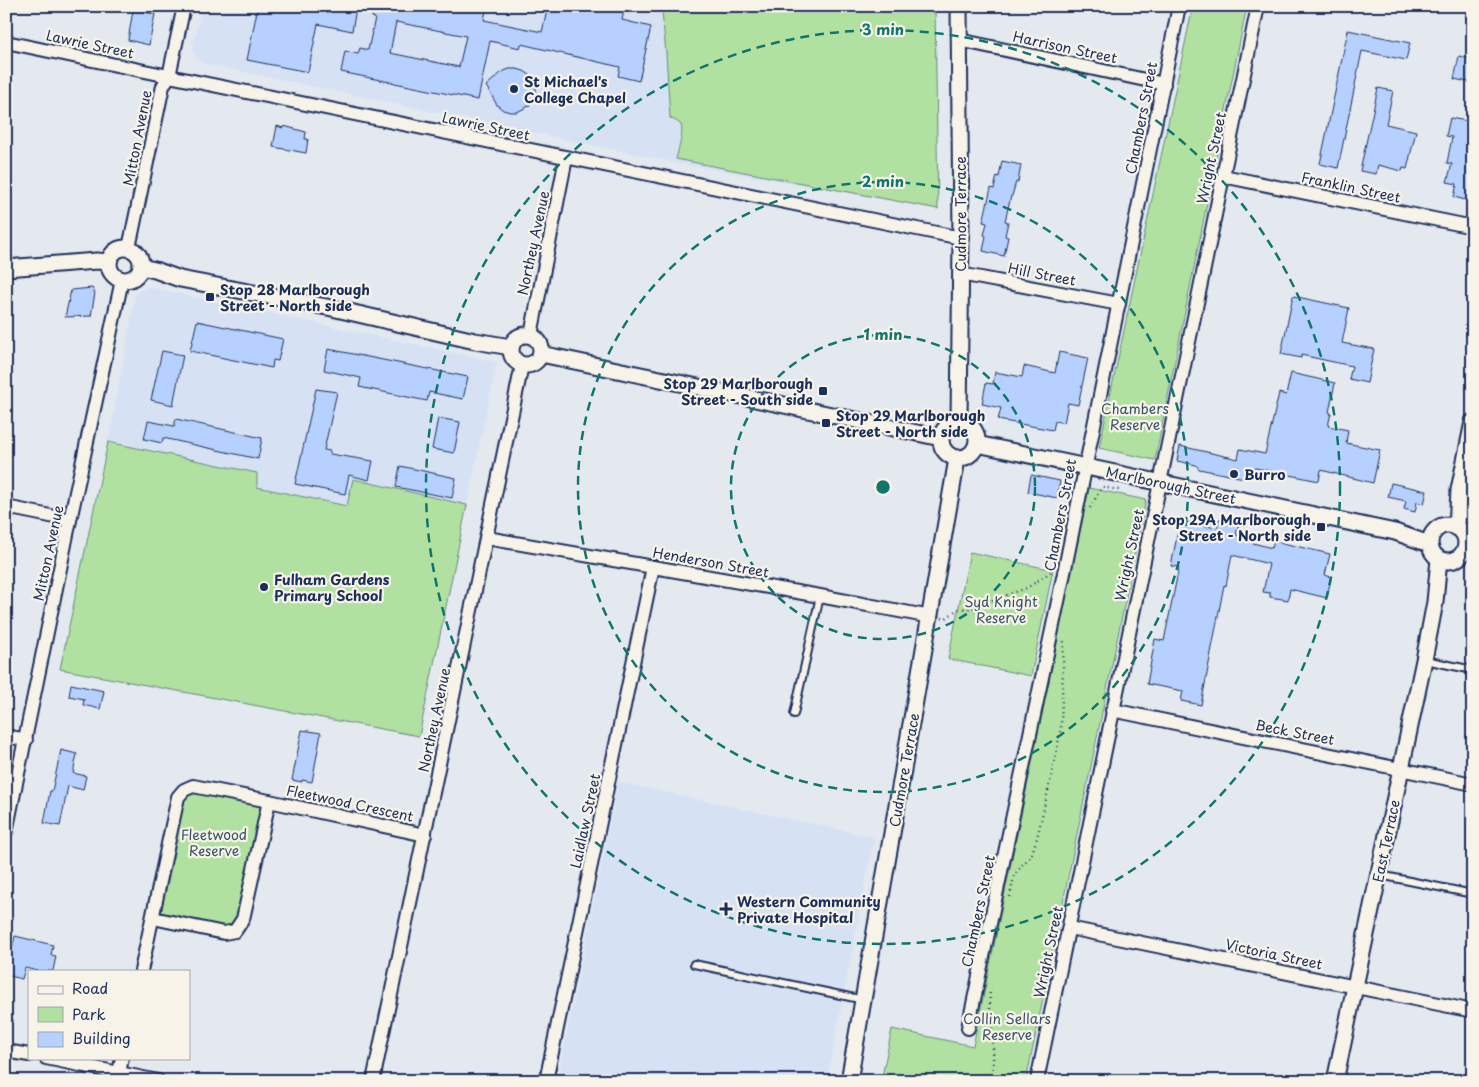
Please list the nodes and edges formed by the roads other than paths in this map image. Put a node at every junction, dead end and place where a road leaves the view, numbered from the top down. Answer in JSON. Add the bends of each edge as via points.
{"nodes":[{"id":1,"x":184,"y":6,"type":"edge"},
{"id":2,"x":959,"y":6,"type":"edge"},
{"id":3,"x":1179,"y":6,"type":"edge"},
{"id":4,"x":1258,"y":6,"type":"edge"},
{"id":5,"x":959,"y":40,"type":"junction"},
{"id":6,"x":6,"y":42,"type":"edge"},
{"id":7,"x":169,"y":76,"type":"junction"},
{"id":8,"x":1164,"y":84,"type":"junction"},
{"id":9,"x":566,"y":158,"type":"junction"},
{"id":10,"x":1223,"y":176,"type":"junction"},
{"id":11,"x":1473,"y":227,"type":"edge"},
{"id":12,"x":961,"y":238,"type":"junction"},
{"id":13,"x":129,"y":248,"type":"junction"},
{"id":14,"x":109,"y":262,"type":"junction"},
{"id":15,"x":141,"y":267,"type":"junction"},
{"id":16,"x":6,"y":268,"type":"edge"},
{"id":17,"x":960,"y":274,"type":"junction"},
{"id":18,"x":122,"y":280,"type":"junction"},
{"id":19,"x":1119,"y":304,"type":"junction"},
{"id":20,"x":531,"y":335,"type":"junction"},
{"id":21,"x":511,"y":347,"type":"junction"},
{"id":22,"x":541,"y":354,"type":"junction"},
{"id":23,"x":522,"y":365,"type":"junction"},
{"id":24,"x":959,"y":422,"type":"junction"},
{"id":25,"x":1472,"y":430,"type":"edge"},
{"id":26,"x":941,"y":438,"type":"junction"},
{"id":27,"x":977,"y":444,"type":"junction"},
{"id":28,"x":957,"y":459,"type":"junction"},
{"id":29,"x":1085,"y":467,"type":"junction"},
{"id":30,"x":1159,"y":482,"type":"junction"},
{"id":31,"x":6,"y":507,"type":"edge"},
{"id":32,"x":70,"y":520,"type":"junction"},
{"id":33,"x":487,"y":538,"type":"junction"},
{"id":34,"x":1455,"y":539,"type":"edge"},
{"id":35,"x":1445,"y":561,"type":"junction"},
{"id":36,"x":653,"y":567,"type":"junction"},
{"id":37,"x":820,"y":596,"type":"junction"},
{"id":38,"x":930,"y":617,"type":"junction"},
{"id":39,"x":1424,"y":660,"type":"junction"},
{"id":40,"x":1473,"y":670,"type":"edge"},
{"id":41,"x":1112,"y":710,"type":"junction"},
{"id":42,"x":794,"y":714,"type":"dead end"},
{"id":43,"x":6,"y":736,"type":"edge"},
{"id":44,"x":26,"y":740,"type":"junction"},
{"id":45,"x":1401,"y":769,"type":"junction"},
{"id":46,"x":1473,"y":784,"type":"edge"},
{"id":47,"x":269,"y":801,"type":"junction"},
{"id":48,"x":6,"y":832,"type":"edge"},
{"id":49,"x":425,"y":835,"type":"junction"},
{"id":50,"x":1378,"y":875,"type":"junction"},
{"id":51,"x":1473,"y":894,"type":"edge"},
{"id":52,"x":153,"y":918,"type":"junction"},
{"id":53,"x":1069,"y":928,"type":"junction"},
{"id":54,"x":694,"y":964,"type":"dead end"},
{"id":55,"x":141,"y":970,"type":"edge"},
{"id":56,"x":1355,"y":986,"type":"junction"},
{"id":57,"x":864,"y":1000,"type":"junction"},
{"id":58,"x":1473,"y":1011,"type":"edge"},
{"id":59,"x":968,"y":1028,"type":"dead end"},
{"id":60,"x":6,"y":1050,"type":"edge"},
{"id":61,"x":28,"y":1055,"type":"edge"},
{"id":62,"x":56,"y":1060,"type":"edge"},
{"id":63,"x":122,"y":1060,"type":"edge"},
{"id":64,"x":119,"y":1073,"type":"junction"},
{"id":65,"x":158,"y":1081,"type":"edge"},
{"id":66,"x":372,"y":1081,"type":"edge"},
{"id":67,"x":546,"y":1081,"type":"edge"},
{"id":68,"x":849,"y":1081,"type":"edge"},
{"id":69,"x":1037,"y":1081,"type":"edge"},
{"id":70,"x":1335,"y":1081,"type":"edge"}],
"edges":[{"from":1,"to":7,"type":"street","name":"Mitton Avenue"},
{"from":2,"to":5,"type":"street","name":"Cudmore Terrace"},
{"from":3,"to":8,"type":"street","name":"Chambers Street"},
{"from":4,"to":10,"type":"street","name":"Wright Street"},
{"from":5,"to":8,"type":"street","name":"Harrison Street"},
{"from":5,"to":12,"type":"street","name":"Cudmore Terrace"},
{"from":6,"to":7,"type":"street","name":"Lawrie Street"},
{"from":7,"to":9,"type":"street","name":"Lawrie Street"},
{"from":7,"to":13,"type":"street","name":"Mitton Avenue","via":[[163,86]]},
{"from":8,"to":19,"type":"street","name":"Chambers Street"},
{"from":9,"to":12,"type":"street","name":"Lawrie Street"},
{"from":9,"to":20,"type":"street","name":"Northey Avenue"},
{"from":10,"to":11,"type":"street","name":"Franklin Street"},
{"from":10,"to":30,"type":"street","name":"Wright Street"},
{"from":12,"to":17,"type":"street","name":"Cudmore Terrace"},
{"from":13,"to":14,"type":"street","via":[[114,252]]},
{"from":13,"to":15,"type":"street","via":[[140,256]]},
{"from":14,"to":16,"type":"street"},
{"from":14,"to":18,"type":"street","via":[[111,272]]},
{"from":15,"to":18,"type":"street","via":[[133,278]]},
{"from":15,"to":21,"type":"street","via":[[180,279]]},
{"from":17,"to":19,"type":"street","name":"Hill Street"},
{"from":17,"to":24,"type":"street","name":"Cudmore Terrace"},
{"from":18,"to":32,"type":"street","name":"Mitton Avenue"},
{"from":19,"to":29,"type":"street","name":"Chambers Street"},
{"from":20,"to":21,"type":"street","via":[[516,338]]},
{"from":20,"to":22,"type":"street","via":[[540,343]]},
{"from":21,"to":23,"type":"street","via":[[512,356]]},
{"from":22,"to":23,"type":"street","via":[[533,364]]},
{"from":22,"to":26,"type":"street"},
{"from":23,"to":33,"type":"street","name":"Northey Avenue"},
{"from":24,"to":26,"type":"street","via":[[946,427]]},
{"from":24,"to":27,"type":"street","via":[[975,431]]},
{"from":25,"to":34,"type":"street","via":[[1460,490]]},
{"from":26,"to":28,"type":"street","via":[[946,454]]},
{"from":27,"to":28,"type":"street","via":[[968,457]]},
{"from":27,"to":29,"type":"street","name":"Marlborough Street"},
{"from":28,"to":38,"type":"street","name":"Cudmore Terrace"},
{"from":29,"to":30,"type":"street","name":"Marlborough Street"},
{"from":29,"to":59,"type":"street","name":"Chambers Street"},
{"from":30,"to":34,"type":"street","name":"Marlborough Street","via":[[1395,532]]},
{"from":30,"to":41,"type":"street","name":"Wright Street"},
{"from":31,"to":32,"type":"street"},
{"from":32,"to":44,"type":"street","name":"Mitton Avenue"},
{"from":33,"to":36,"type":"street","name":"Henderson Street"},
{"from":33,"to":49,"type":"street","name":"Northey Avenue"},
{"from":34,"to":35,"type":"street","via":[[1463,555],[1457,560]]},
{"from":34,"to":35,"type":"street","via":[[1432,552]]},
{"from":35,"to":39,"type":"street","name":"East Terrace"},
{"from":36,"to":37,"type":"street","name":"Henderson Street"},
{"from":36,"to":67,"type":"street","name":"Laidlaw Street"},
{"from":37,"to":38,"type":"street","name":"Henderson Street"},
{"from":37,"to":42,"type":"lane"},
{"from":38,"to":57,"type":"street","name":"Cudmore Terrace"},
{"from":39,"to":40,"type":"lane"},
{"from":39,"to":45,"type":"street","name":"East Terrace"},
{"from":41,"to":45,"type":"street","name":"Beck Street"},
{"from":41,"to":53,"type":"street","name":"Wright Street"},
{"from":43,"to":44,"type":"street"},
{"from":44,"to":48,"type":"street","name":"Mitton Avenue"},
{"from":45,"to":46,"type":"street","name":"Beck Street"},
{"from":45,"to":50,"type":"street","name":"East Terrace"},
{"from":47,"to":49,"type":"street","name":"Fleetwood Crescent"},
{"from":47,"to":52,"type":"street","name":"Fleetwood Crescent","via":[[243,919],[235,932],[224,933]]},
{"from":47,"to":52,"type":"street","name":"Fleetwood Crescent","via":[[193,786],[184,790],[178,797]]},
{"from":49,"to":66,"type":"street","name":"Northey Avenue"},
{"from":50,"to":51,"type":"lane"},
{"from":50,"to":56,"type":"street","name":"East Terrace"},
{"from":52,"to":55,"type":"street","name":"Fleetwood Crescent"},
{"from":53,"to":56,"type":"street","name":"Victoria Street"},
{"from":53,"to":69,"type":"street","name":"Wright Street"},
{"from":54,"to":57,"type":"lane"},
{"from":56,"to":58,"type":"street","name":"Victoria Street"},
{"from":56,"to":70,"type":"street","name":"East Terrace"},
{"from":57,"to":68,"type":"street","name":"Cudmore Terrace"},
{"from":60,"to":61,"type":"street"},
{"from":62,"to":64,"type":"street"},
{"from":63,"to":64,"type":"street"},
{"from":64,"to":65,"type":"street"}]}
